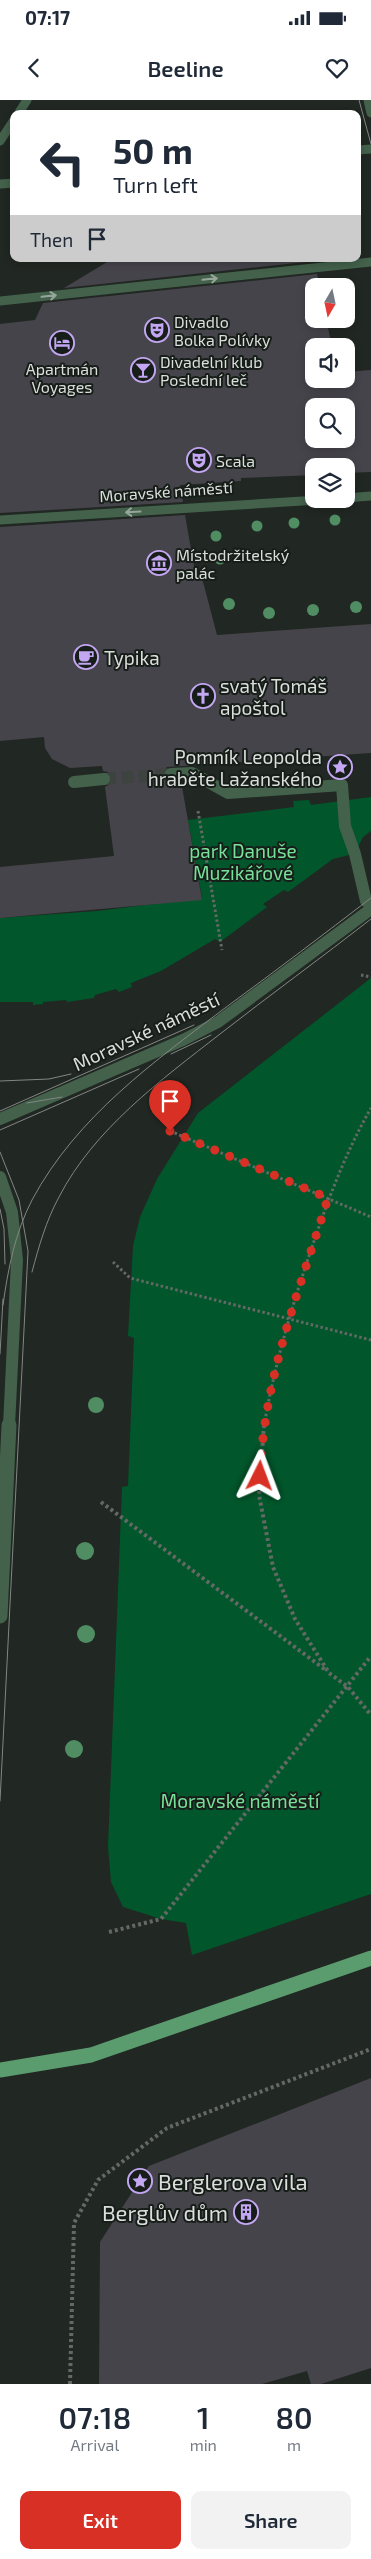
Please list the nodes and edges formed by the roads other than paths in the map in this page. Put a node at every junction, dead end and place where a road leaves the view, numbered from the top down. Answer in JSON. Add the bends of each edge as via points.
{"nodes":[{"id":1,"x":368,"y":100,"type":"edge"},
{"id":2,"x":371,"y":112,"type":"edge"},
{"id":3,"x":10,"y":126,"type":"edge"},
{"id":4,"x":0,"y":141,"type":"edge"},
{"id":5,"x":371,"y":262,"type":"edge"},
{"id":6,"x":0,"y":301,"type":"edge"},
{"id":7,"x":371,"y":496,"type":"edge"},
{"id":8,"x":355,"y":497,"type":"edge"},
{"id":9,"x":305,"y":501,"type":"edge"},
{"id":10,"x":0,"y":520,"type":"edge"},
{"id":11,"x":170,"y":774,"type":"tunnel mouth"},
{"id":12,"x":104,"y":780,"type":"tunnel mouth"},
{"id":13,"x":74,"y":782,"type":"dead end"},
{"id":14,"x":371,"y":905,"type":"edge"},
{"id":15,"x":371,"y":909,"type":"edge"},
{"id":16,"x":0,"y":1119,"type":"edge"},
{"id":17,"x":0,"y":1177,"type":"edge"},
{"id":18,"x":0,"y":1616,"type":"edge"},
{"id":19,"x":371,"y":1958,"type":"edge"},
{"id":20,"x":0,"y":2070,"type":"edge"}],
"edges":[{"from":1,"to":2,"type":"street"},
{"from":3,"to":4,"type":"street"},
{"from":6,"to":5,"type":"street","one_way":true},
{"from":7,"to":8,"type":"street"},
{"from":9,"to":10,"type":"street","name":"Moravské náměstí","one_way":true},
{"from":11,"to":14,"type":"street","via":[[192,773],[228,793],[342,785],[345,826],[366,901]]},
{"from":12,"to":13,"type":"street"},
{"from":15,"to":16,"type":"street","name":"Moravské náměstí","via":[[218,1022]]},
{"from":17,"to":18,"type":"street","via":[[12,1212],[17,1260]]},
{"from":19,"to":20,"type":"main road","via":[[91,2055]]}]}
